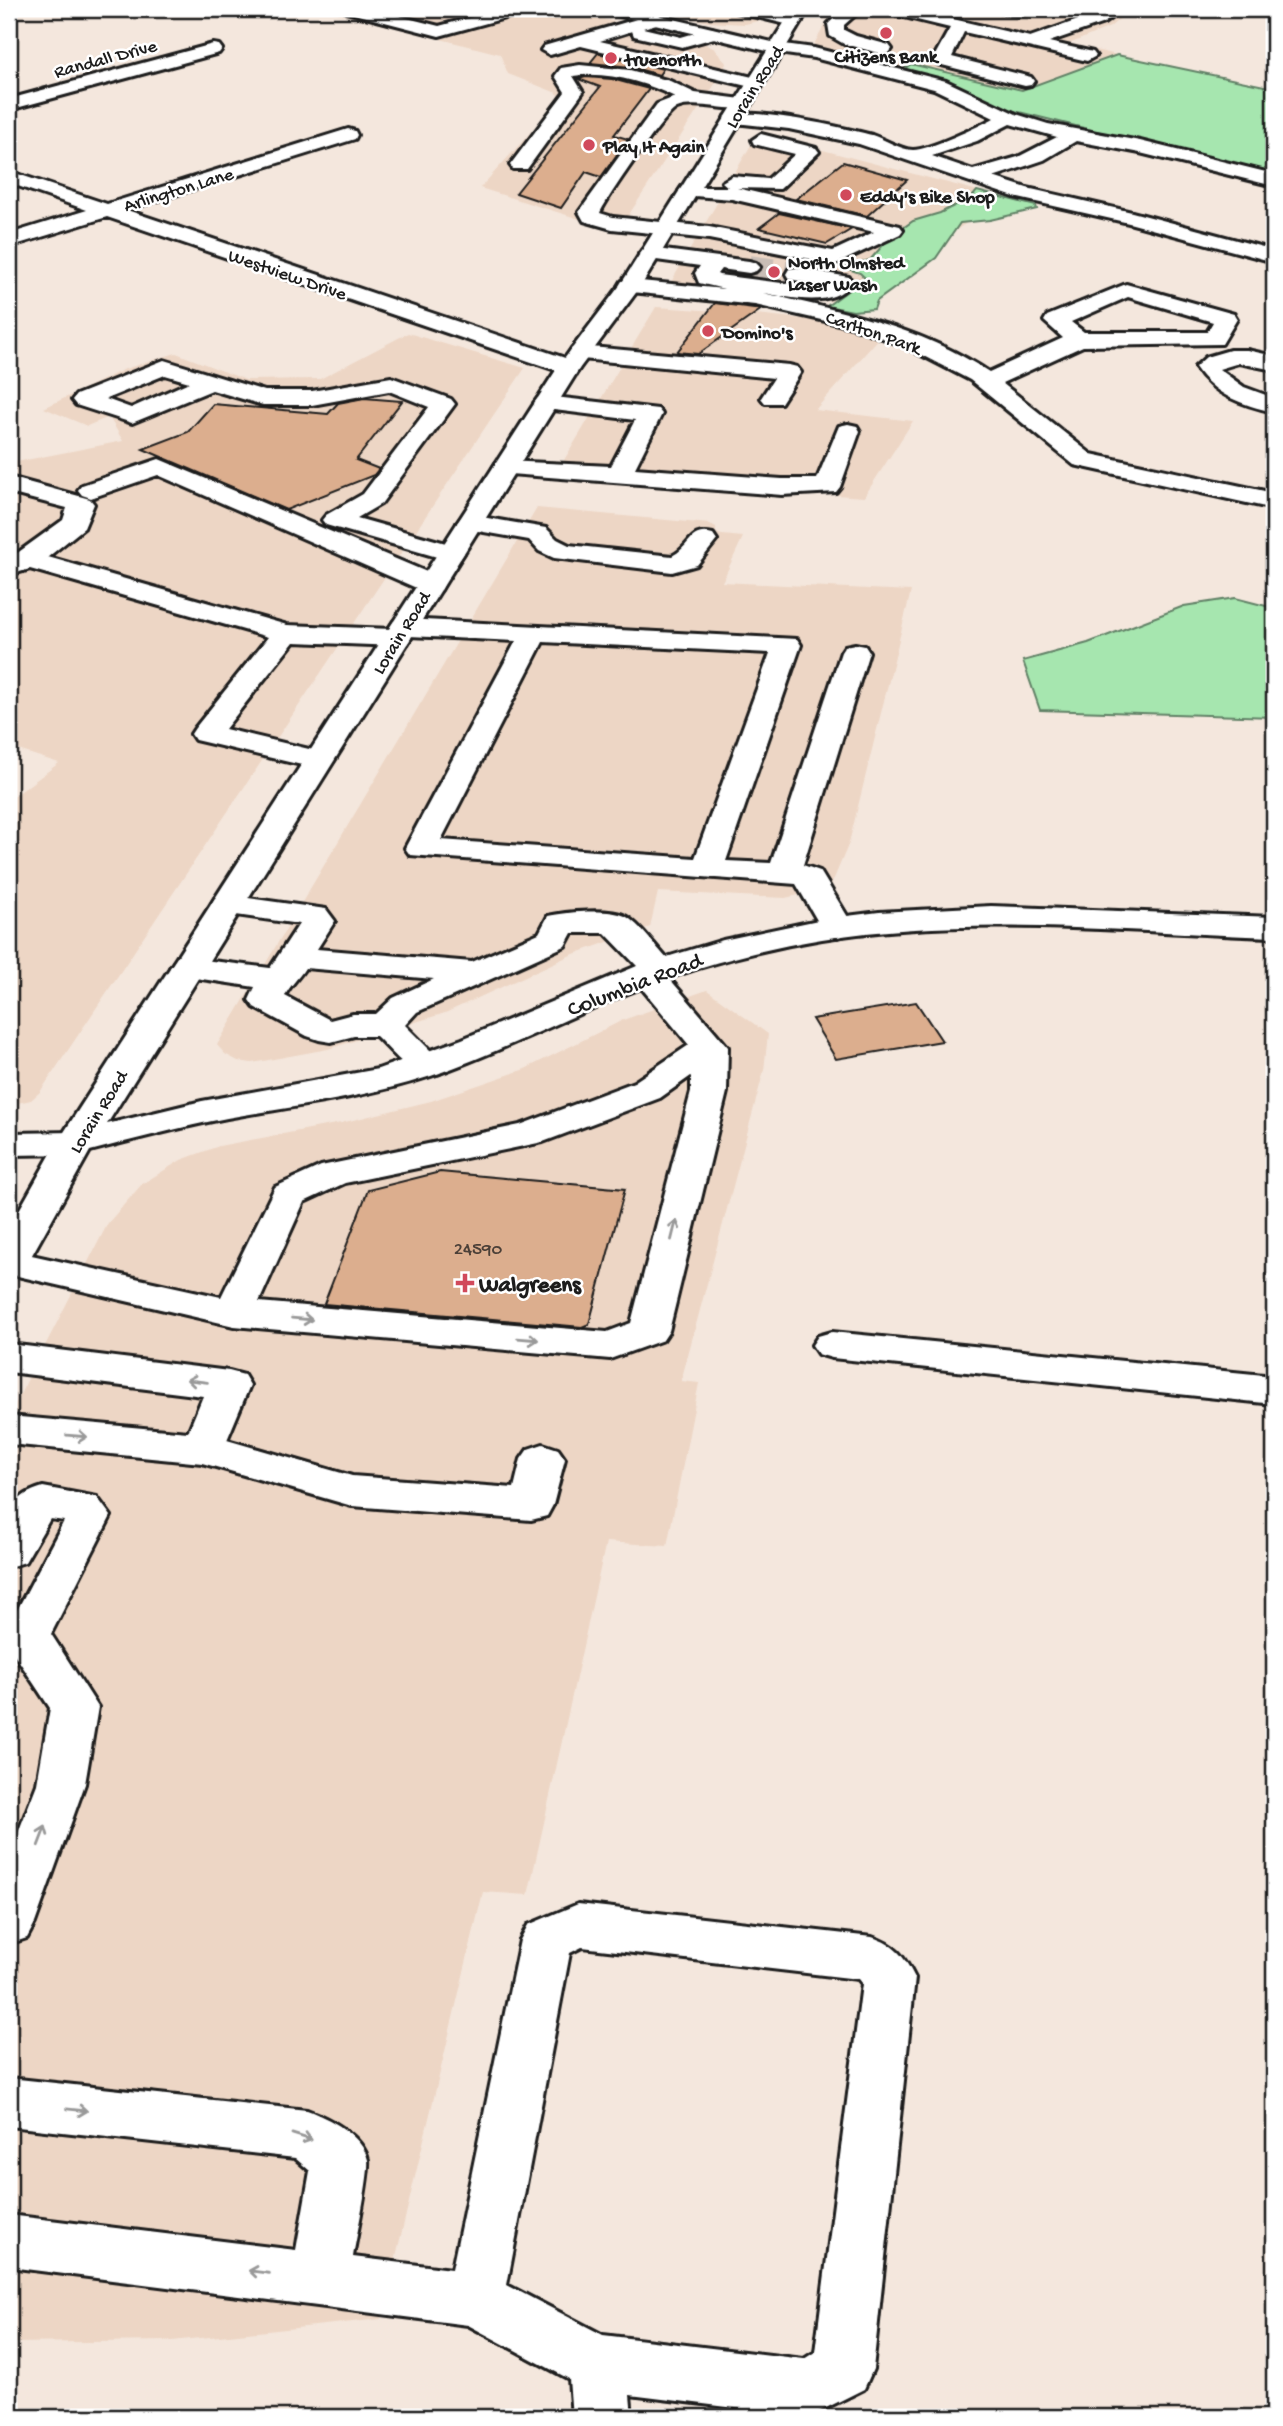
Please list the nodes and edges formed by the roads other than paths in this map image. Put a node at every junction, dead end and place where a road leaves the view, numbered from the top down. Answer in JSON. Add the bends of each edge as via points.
{"nodes":[{"id":1,"x":352,"y":9,"type":"edge"},
{"id":2,"x":518,"y":9,"type":"edge"},
{"id":3,"x":615,"y":9,"type":"edge"},
{"id":4,"x":742,"y":9,"type":"edge"},
{"id":5,"x":854,"y":9,"type":"edge"},
{"id":6,"x":890,"y":9,"type":"edge"},
{"id":7,"x":1004,"y":9,"type":"edge"},
{"id":8,"x":1030,"y":9,"type":"edge"},
{"id":9,"x":1115,"y":9,"type":"edge"},
{"id":10,"x":1267,"y":9,"type":"edge"},
{"id":11,"x":1274,"y":10,"type":"edge"},
{"id":12,"x":713,"y":13,"type":"dead end"},
{"id":13,"x":797,"y":15,"type":"edge"},
{"id":14,"x":592,"y":16,"type":"dead end"},
{"id":15,"x":653,"y":19,"type":"junction"},
{"id":16,"x":960,"y":26,"type":"junction"},
{"id":17,"x":623,"y":28,"type":"junction"},
{"id":18,"x":684,"y":34,"type":"junction"},
{"id":19,"x":580,"y":41,"type":"junction"},
{"id":20,"x":1030,"y":43,"type":"junction"},
{"id":21,"x":777,"y":48,"type":"junction"},
{"id":22,"x":213,"y":49,"type":"dead end"},
{"id":23,"x":550,"y":50,"type":"dead end"},
{"id":24,"x":1087,"y":56,"type":"dead end"},
{"id":25,"x":648,"y":57,"type":"junction"},
{"id":26,"x":875,"y":68,"type":"junction"},
{"id":27,"x":1025,"y":80,"type":"dead end"},
{"id":28,"x":755,"y":83,"type":"junction"},
{"id":29,"x":690,"y":97,"type":"junction"},
{"id":30,"x":9,"y":105,"type":"edge"},
{"id":31,"x":733,"y":118,"type":"junction"},
{"id":32,"x":1009,"y":118,"type":"junction"},
{"id":33,"x":348,"y":135,"type":"dead end"},
{"id":34,"x":1072,"y":135,"type":"junction"},
{"id":35,"x":916,"y":155,"type":"junction"},
{"id":36,"x":520,"y":165,"type":"dead end"},
{"id":37,"x":973,"y":176,"type":"junction"},
{"id":38,"x":9,"y":177,"type":"edge"},
{"id":39,"x":1274,"y":180,"type":"edge"},
{"id":40,"x":692,"y":185,"type":"junction"},
{"id":41,"x":104,"y":211,"type":"junction"},
{"id":42,"x":666,"y":227,"type":"junction"},
{"id":43,"x":9,"y":241,"type":"edge"},
{"id":44,"x":649,"y":254,"type":"junction"},
{"id":45,"x":1274,"y":256,"type":"edge"},
{"id":46,"x":716,"y":262,"type":"junction"},
{"id":47,"x":749,"y":267,"type":"tunnel mouth"},
{"id":48,"x":797,"y":274,"type":"tunnel mouth"},
{"id":49,"x":629,"y":286,"type":"junction"},
{"id":50,"x":1079,"y":339,"type":"junction"},
{"id":51,"x":574,"y":360,"type":"junction"},
{"id":52,"x":1274,"y":363,"type":"edge"},
{"id":53,"x":210,"y":382,"type":"dead end"},
{"id":54,"x":986,"y":382,"type":"junction"},
{"id":55,"x":1274,"y":384,"type":"edge"},
{"id":56,"x":1234,"y":393,"type":"junction"},
{"id":57,"x":773,"y":398,"type":"dead end"},
{"id":58,"x":546,"y":403,"type":"junction"},
{"id":59,"x":1274,"y":405,"type":"edge"},
{"id":60,"x":848,"y":431,"type":"dead end"},
{"id":61,"x":505,"y":468,"type":"junction"},
{"id":62,"x":619,"y":474,"type":"junction"},
{"id":63,"x":9,"y":485,"type":"edge"},
{"id":64,"x":91,"y":490,"type":"dead end"},
{"id":65,"x":1274,"y":502,"type":"edge"},
{"id":66,"x":470,"y":523,"type":"junction"},
{"id":67,"x":704,"y":540,"type":"dead end"},
{"id":68,"x":451,"y":553,"type":"junction"},
{"id":69,"x":18,"y":565,"type":"edge"},
{"id":70,"x":431,"y":584,"type":"junction"},
{"id":71,"x":286,"y":633,"type":"junction"},
{"id":72,"x":400,"y":633,"type":"junction"},
{"id":73,"x":533,"y":634,"type":"junction"},
{"id":74,"x":855,"y":652,"type":"dead end"},
{"id":75,"x":319,"y":760,"type":"junction"},
{"id":76,"x":707,"y":869,"type":"junction"},
{"id":77,"x":784,"y":874,"type":"junction"},
{"id":78,"x":227,"y":905,"type":"junction"},
{"id":79,"x":1274,"y":927,"type":"edge"},
{"id":80,"x":837,"y":928,"type":"junction"},
{"id":81,"x":187,"y":968,"type":"junction"},
{"id":82,"x":285,"y":968,"type":"junction"},
{"id":83,"x":653,"y":972,"type":"junction"},
{"id":84,"x":478,"y":973,"type":"junction"},
{"id":85,"x":385,"y":1025,"type":"junction"},
{"id":86,"x":710,"y":1047,"type":"junction"},
{"id":87,"x":427,"y":1065,"type":"junction"},
{"id":88,"x":76,"y":1143,"type":"junction"},
{"id":89,"x":9,"y":1144,"type":"edge"},
{"id":90,"x":9,"y":1262,"type":"edge"},
{"id":91,"x":234,"y":1313,"type":"junction"},
{"id":92,"x":832,"y":1345,"type":"dead end"},
{"id":93,"x":9,"y":1358,"type":"edge"},
{"id":94,"x":1274,"y":1390,"type":"edge"},
{"id":95,"x":9,"y":1430,"type":"edge"},
{"id":96,"x":202,"y":1448,"type":"junction"},
{"id":97,"x":544,"y":1459,"type":"dead end"},
{"id":98,"x":9,"y":1551,"type":"edge"},
{"id":99,"x":18,"y":1631,"type":"edge"},
{"id":100,"x":9,"y":1923,"type":"edge"},
{"id":101,"x":9,"y":2102,"type":"edge"},
{"id":102,"x":9,"y":2241,"type":"edge"},
{"id":103,"x":320,"y":2280,"type":"junction"},
{"id":104,"x":475,"y":2299,"type":"junction"},
{"id":105,"x":600,"y":2390,"type":"edge"}],
"edges":[{"from":1,"to":2,"type":"main road","via":[[439,31]]},
{"from":3,"to":14,"type":"main road"},
{"from":3,"to":15,"type":"main road"},
{"from":4,"to":13,"type":"main road"},
{"from":5,"to":26,"type":"main road","via":[[836,24],[836,32],[900,55]]},
{"from":6,"to":16,"type":"main road"},
{"from":7,"to":8,"type":"main road"},
{"from":9,"to":20,"type":"main road"},
{"from":10,"to":11,"type":"main road"},
{"from":12,"to":18,"type":"main road"},
{"from":13,"to":18,"type":"main road"},
{"from":13,"to":21,"type":"main road","name":"Lorain Road"},
{"from":15,"to":17,"type":"main road"},
{"from":15,"to":18,"type":"main road"},
{"from":16,"to":20,"type":"main road"},
{"from":16,"to":27,"type":"main road","via":[[944,60]]},
{"from":17,"to":18,"type":"main road"},
{"from":17,"to":19,"type":"main road"},
{"from":18,"to":21,"type":"main road","via":[[712,33]]},
{"from":18,"to":25,"type":"main road","via":[[690,44]]},
{"from":19,"to":23,"type":"main road"},
{"from":19,"to":25,"type":"main road"},
{"from":20,"to":24,"type":"main road"},
{"from":21,"to":26,"type":"main road"},
{"from":21,"to":28,"type":"main road","name":"Lorain Road"},
{"from":22,"to":30,"type":"main road","name":"Randall Drive"},
{"from":25,"to":28,"type":"main road"},
{"from":26,"to":32,"type":"main road","via":[[940,85]]},
{"from":28,"to":31,"type":"main road","name":"Lorain Road"},
{"from":29,"to":31,"type":"main road"},
{"from":29,"to":36,"type":"main road","via":[[677,89],[617,73],[567,72],[564,76],[574,92]]},
{"from":29,"to":42,"type":"main road","via":[[663,108],[589,212],[612,223]]},
{"from":31,"to":35,"type":"main road","via":[[826,130]]},
{"from":31,"to":40,"type":"main road","name":"Lorain Road"},
{"from":31,"to":40,"type":"main road","via":[[809,152],[773,185]]},
{"from":32,"to":34,"type":"main road"},
{"from":32,"to":35,"type":"main road"},
{"from":33,"to":41,"type":"main road","name":"Arlington Lane"},
{"from":34,"to":37,"type":"main road","via":[[1042,155]]},
{"from":34,"to":39,"type":"main road"},
{"from":35,"to":37,"type":"main road"},
{"from":37,"to":45,"type":"main road","via":[[1031,196]]},
{"from":38,"to":41,"type":"main road","name":"Westview Drive"},
{"from":40,"to":42,"type":"main road","name":"Lorain Road"},
{"from":40,"to":42,"type":"main road","via":[[893,230],[836,258]]},
{"from":41,"to":43,"type":"main road","name":"Arlington Lane"},
{"from":41,"to":51,"type":"main road","name":"Westview Drive"},
{"from":42,"to":44,"type":"main road","name":"Lorain Road"},
{"from":44,"to":46,"type":"main road"},
{"from":44,"to":49,"type":"main road","name":"Lorain Road"},
{"from":46,"to":47,"type":"main road"},
{"from":46,"to":48,"type":"main road","via":[[706,273],[715,281],[814,293],[841,282]]},
{"from":49,"to":51,"type":"main road","name":"Lorain Road"},
{"from":49,"to":54,"type":"main road","name":"Carlton Park","via":[[755,298],[859,322],[912,341]]},
{"from":50,"to":50,"type":"main road","via":[[1214,339],[1226,319],[1126,290],[1055,321]]},
{"from":50,"to":54,"type":"main road"},
{"from":51,"to":57,"type":"main road","name":"Westview Drive","via":[[789,372]]},
{"from":51,"to":58,"type":"main road","name":"Lorain Road"},
{"from":52,"to":56,"type":"main road","via":[[1231,356],[1206,367],[1220,385]]},
{"from":53,"to":68,"type":"main road","via":[[262,398],[312,398],[391,384],[443,404],[372,499],[335,520]]},
{"from":54,"to":65,"type":"main road","name":"Carlton Park","via":[[1083,460]]},
{"from":55,"to":56,"type":"main road"},
{"from":56,"to":59,"type":"main road"},
{"from":58,"to":61,"type":"main road","name":"Lorain Road"},
{"from":58,"to":62,"type":"main road","via":[[650,414]]},
{"from":60,"to":62,"type":"main road","via":[[827,487]]},
{"from":61,"to":62,"type":"main road"},
{"from":61,"to":66,"type":"main road","name":"Lorain Road"},
{"from":63,"to":69,"type":"main road","via":[[80,504],[75,523]]},
{"from":64,"to":70,"type":"main road","via":[[159,466]]},
{"from":66,"to":67,"type":"main road","via":[[537,534],[563,552],[673,564],[693,556]]},
{"from":66,"to":68,"type":"main road","name":"Lorain Road"},
{"from":68,"to":70,"type":"main road","name":"Lorain Road"},
{"from":69,"to":71,"type":"main road"},
{"from":70,"to":72,"type":"main road","name":"Lorain Road"},
{"from":71,"to":72,"type":"main road"},
{"from":71,"to":75,"type":"main road","via":[[206,734]]},
{"from":72,"to":73,"type":"main road"},
{"from":72,"to":75,"type":"main road","name":"Lorain Road"},
{"from":73,"to":76,"type":"main road","via":[[787,645]]},
{"from":73,"to":76,"type":"main road","via":[[421,848]]},
{"from":74,"to":77,"type":"main road"},
{"from":75,"to":78,"type":"main road","name":"Lorain Road"},
{"from":76,"to":77,"type":"main road"},
{"from":77,"to":80,"type":"main road","via":[[809,878]]},
{"from":78,"to":81,"type":"main road","name":"Lorain Road"},
{"from":78,"to":82,"type":"main road","via":[[314,916],[318,921]]},
{"from":79,"to":80,"type":"main road","name":"Columbia Road","via":[[1005,917]]},
{"from":80,"to":83,"type":"main road","name":"Columbia Road","via":[[734,946]]},
{"from":81,"to":82,"type":"main road"},
{"from":81,"to":88,"type":"main road","name":"Lorain Road"},
{"from":82,"to":84,"type":"main road"},
{"from":82,"to":85,"type":"main road","via":[[266,1000],[319,1029]]},
{"from":83,"to":84,"type":"main road","via":[[614,923],[560,923],[553,939]]},
{"from":83,"to":86,"type":"main road"},
{"from":83,"to":87,"type":"main road","name":"Columbia Road"},
{"from":84,"to":85,"type":"main road","via":[[405,1005]]},
{"from":85,"to":87,"type":"main road"},
{"from":86,"to":91,"type":"main road","via":[[647,1090],[530,1135],[334,1174],[288,1195]]},
{"from":91,"to":86,"type":"main road","one_way":true,"via":[[610,1346],[649,1331],[709,1092]]},
{"from":87,"to":88,"type":"main road","name":"Columbia Road"},
{"from":88,"to":89,"type":"main road","name":"Columbia Road"},
{"from":88,"to":90,"type":"main road","name":"Lorain Road"},
{"from":90,"to":91,"type":"main road"},
{"from":92,"to":94,"type":"main road"},
{"from":96,"to":93,"type":"main road","one_way":true,"via":[[229,1385]]},
{"from":95,"to":96,"type":"main road","one_way":true},
{"from":96,"to":97,"type":"main road","via":[[352,1492],[531,1505]]},
{"from":98,"to":99,"type":"main road","via":[[34,1508],[43,1502],[81,1508],[89,1516]]},
{"from":100,"to":99,"type":"main road","one_way":true,"via":[[61,1784],[74,1707]]},
{"from":101,"to":103,"type":"main road","one_way":true,"via":[[307,2136],[340,2161]]},
{"from":103,"to":102,"type":"main road","one_way":true},
{"from":103,"to":104,"type":"main road"},
{"from":104,"to":105,"type":"main road"},
{"from":104,"to":105,"type":"main road","via":[[546,1940],[578,1926],[872,1959],[889,1978],[843,2369],[808,2388]]}]}
